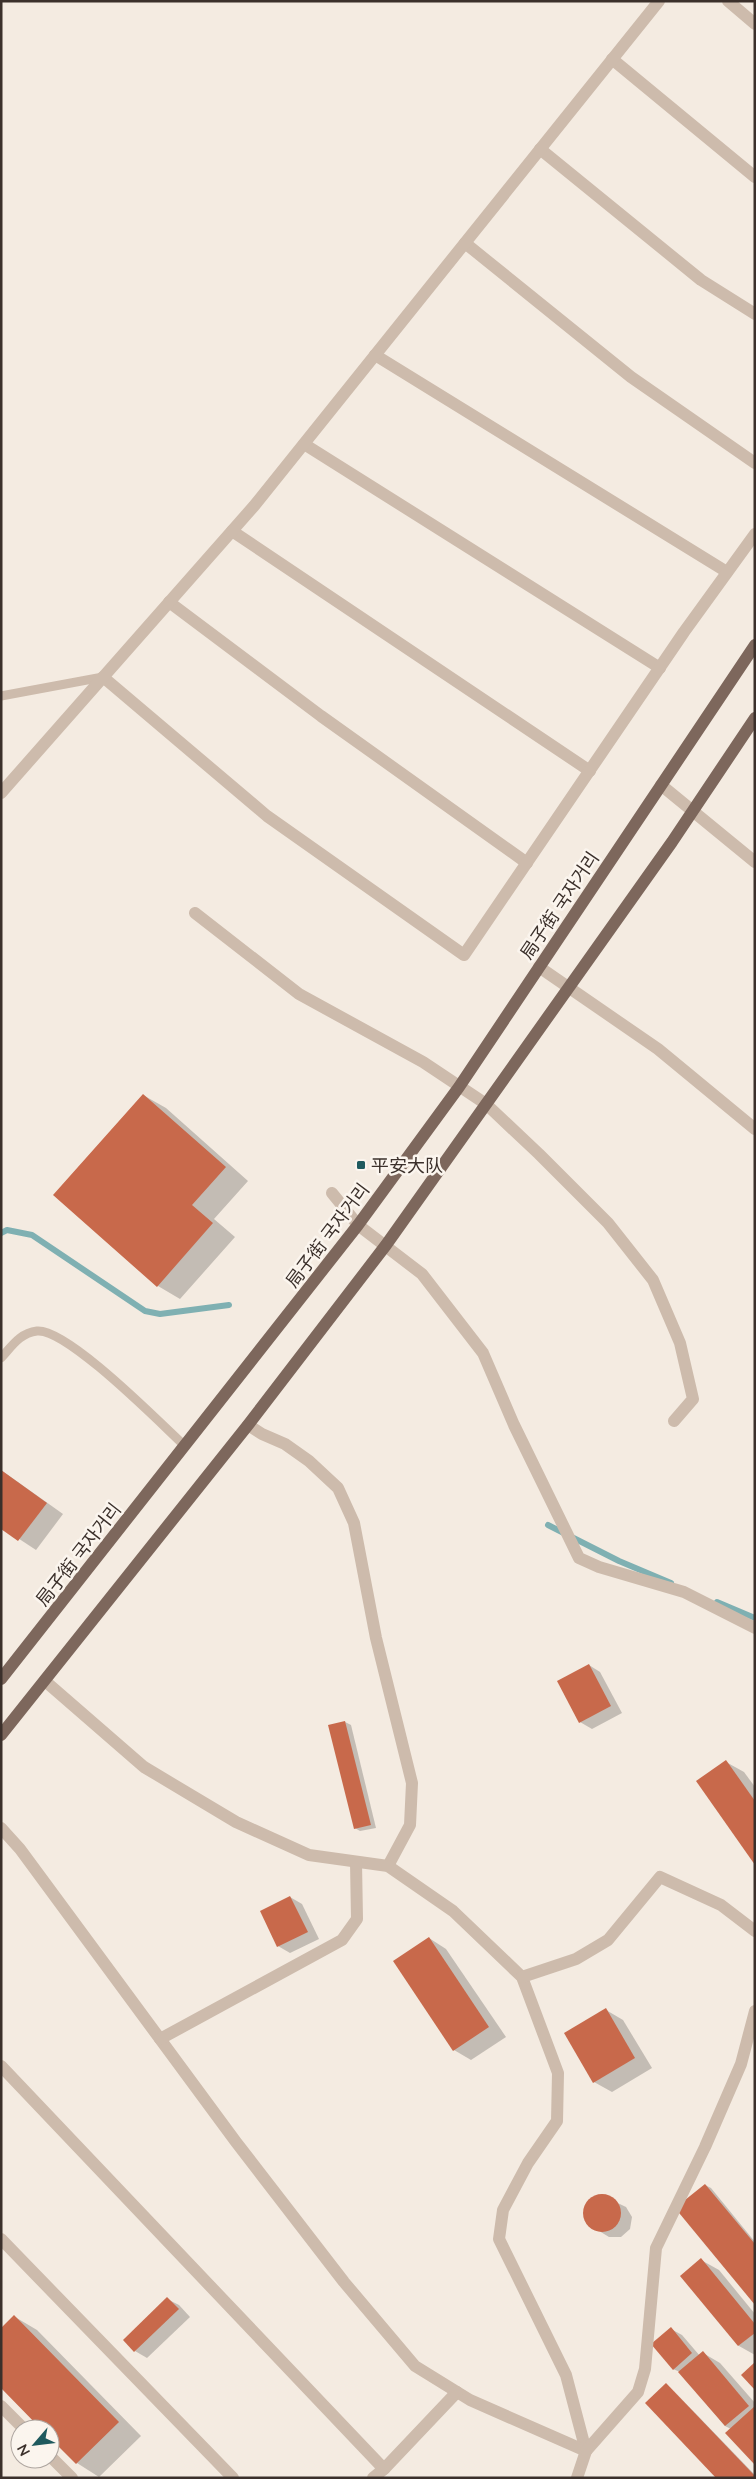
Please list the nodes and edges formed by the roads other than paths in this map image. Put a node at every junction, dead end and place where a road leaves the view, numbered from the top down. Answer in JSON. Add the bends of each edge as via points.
{"nodes":[{"id":1,"x":659,"y":1,"type":"edge"},
{"id":2,"x":728,"y":1,"type":"edge"},
{"id":3,"x":755,"y":24,"type":"edge"},
{"id":4,"x":612,"y":59,"type":"junction"},
{"id":5,"x":540,"y":149,"type":"junction"},
{"id":6,"x":755,"y":177,"type":"edge"},
{"id":7,"x":465,"y":243,"type":"junction"},
{"id":8,"x":755,"y":314,"type":"edge"},
{"id":9,"x":375,"y":355,"type":"junction"},
{"id":10,"x":304,"y":444,"type":"junction"},
{"id":11,"x":755,"y":463,"type":"edge"},
{"id":12,"x":232,"y":531,"type":"junction"},
{"id":13,"x":755,"y":534,"type":"edge"},
{"id":14,"x":727,"y":572,"type":"junction"},
{"id":15,"x":169,"y":602,"type":"junction"},
{"id":16,"x":755,"y":644,"type":"edge"},
{"id":17,"x":660,"y":668,"type":"junction"},
{"id":18,"x":103,"y":677,"type":"junction"},
{"id":19,"x":1,"y":696,"type":"edge"},
{"id":20,"x":755,"y":718,"type":"edge"},
{"id":21,"x":590,"y":771,"type":"junction"},
{"id":22,"x":661,"y":785,"type":"junction"},
{"id":23,"x":1,"y":792,"type":"edge"},
{"id":24,"x":693,"y":811,"type":"junction"},
{"id":25,"x":527,"y":862,"type":"junction"},
{"id":26,"x":755,"y":862,"type":"edge"},
{"id":27,"x":195,"y":913,"type":"dead end"},
{"id":28,"x":538,"y":967,"type":"junction"},
{"id":29,"x":569,"y":987,"type":"junction"},
{"id":30,"x":459,"y":1087,"type":"junction"},
{"id":31,"x":486,"y":1104,"type":"junction"},
{"id":32,"x":755,"y":1129,"type":"edge"},
{"id":33,"x":332,"y":1193,"type":"dead end"},
{"id":34,"x":358,"y":1226,"type":"junction"},
{"id":35,"x":386,"y":1245,"type":"junction"},
{"id":36,"x":1,"y":1358,"type":"edge"},
{"id":37,"x":674,"y":1421,"type":"dead end"},
{"id":38,"x":248,"y":1425,"type":"junction"},
{"id":39,"x":186,"y":1446,"type":"junction"},
{"id":40,"x":755,"y":1628,"type":"edge"},
{"id":41,"x":1,"y":1679,"type":"edge"},
{"id":42,"x":45,"y":1681,"type":"junction"},
{"id":43,"x":1,"y":1735,"type":"edge"},
{"id":44,"x":1,"y":1828,"type":"edge"},
{"id":45,"x":356,"y":1862,"type":"junction"},
{"id":46,"x":388,"y":1866,"type":"junction"},
{"id":47,"x":755,"y":1931,"type":"edge"},
{"id":48,"x":522,"y":1977,"type":"junction"},
{"id":49,"x":755,"y":2011,"type":"edge"},
{"id":50,"x":160,"y":2039,"type":"junction"},
{"id":51,"x":1,"y":2066,"type":"edge"},
{"id":52,"x":1,"y":2239,"type":"edge"},
{"id":53,"x":457,"y":2392,"type":"junction"},
{"id":54,"x":1,"y":2406,"type":"edge"},
{"id":55,"x":14,"y":2419,"type":"edge"},
{"id":56,"x":586,"y":2451,"type":"junction"},
{"id":57,"x":60,"y":2466,"type":"edge"},
{"id":58,"x":384,"y":2469,"type":"junction"},
{"id":59,"x":72,"y":2478,"type":"edge"},
{"id":60,"x":233,"y":2478,"type":"edge"},
{"id":61,"x":372,"y":2478,"type":"edge"},
{"id":62,"x":577,"y":2478,"type":"edge"}],
"edges":[{"from":1,"to":4,"type":"street"},
{"from":2,"to":3,"type":"street"},
{"from":4,"to":5,"type":"street"},
{"from":4,"to":6,"type":"street"},
{"from":5,"to":7,"type":"street"},
{"from":5,"to":8,"type":"street","via":[[701,280]]},
{"from":7,"to":9,"type":"street"},
{"from":7,"to":11,"type":"street","via":[[631,377]]},
{"from":9,"to":10,"type":"street"},
{"from":9,"to":14,"type":"street"},
{"from":10,"to":12,"type":"street"},
{"from":10,"to":17,"type":"street"},
{"from":12,"to":15,"type":"street"},
{"from":12,"to":21,"type":"street"},
{"from":13,"to":14,"type":"street"},
{"from":14,"to":17,"type":"street"},
{"from":15,"to":18,"type":"street"},
{"from":15,"to":25,"type":"street","via":[[321,716]]},
{"from":16,"to":22,"type":"main road","name":"局子街 국자거리"},
{"from":17,"to":21,"type":"street"},
{"from":18,"to":19,"type":"lane"},
{"from":18,"to":23,"type":"street"},
{"from":18,"to":25,"type":"street","via":[[267,816],[464,955]]},
{"from":20,"to":24,"type":"main road"},
{"from":21,"to":25,"type":"street"},
{"from":22,"to":24,"type":"street"},
{"from":22,"to":28,"type":"main road","name":"局子街 국자거리"},
{"from":24,"to":26,"type":"street"},
{"from":24,"to":29,"type":"main road"},
{"from":27,"to":30,"type":"street","via":[[299,994],[423,1062]]},
{"from":28,"to":29,"type":"street"},
{"from":28,"to":30,"type":"main road","name":"局子街 국자거리"},
{"from":29,"to":31,"type":"main road"},
{"from":29,"to":32,"type":"street","via":[[658,1049]]},
{"from":30,"to":31,"type":"street"},
{"from":30,"to":34,"type":"main road","name":"局子街 국자거리"},
{"from":31,"to":35,"type":"main road"},
{"from":31,"to":37,"type":"street","via":[[608,1223],[653,1280],[680,1344],[693,1399]]},
{"from":33,"to":34,"type":"street"},
{"from":34,"to":35,"type":"street"},
{"from":34,"to":39,"type":"main road","name":"局子街 국자거리"},
{"from":35,"to":38,"type":"main road"},
{"from":35,"to":40,"type":"street","via":[[422,1274],[483,1353],[579,1558],[684,1592]]},
{"from":36,"to":39,"type":"lane","via":[[19,1338],[28,1333],[47,1332],[82,1352]]},
{"from":38,"to":42,"type":"main road"},
{"from":38,"to":46,"type":"street","via":[[309,1461],[338,1488],[354,1523],[376,1638],[412,1782],[410,1825]]},
{"from":39,"to":41,"type":"main road","name":"局子街 국자거리"},
{"from":42,"to":43,"type":"main road"},
{"from":42,"to":45,"type":"street","via":[[144,1767],[228,1817],[309,1855]]},
{"from":44,"to":50,"type":"street","via":[[26,1856]]},
{"from":45,"to":46,"type":"street"},
{"from":45,"to":50,"type":"street","via":[[358,1919],[342,1940]]},
{"from":46,"to":48,"type":"street","via":[[453,1912]]},
{"from":47,"to":48,"type":"street","via":[[721,1905],[660,1877],[608,1940],[576,1959]]},
{"from":48,"to":56,"type":"street","via":[[558,2073],[557,2120],[528,2163],[503,2210],[499,2239],[566,2376]]},
{"from":49,"to":56,"type":"street","via":[[741,2064],[656,2248],[645,2369],[638,2392]]},
{"from":50,"to":53,"type":"street","via":[[344,2282],[415,2366]]},
{"from":51,"to":58,"type":"street"},
{"from":52,"to":60,"type":"street"},
{"from":53,"to":56,"type":"street"},
{"from":53,"to":58,"type":"street"},
{"from":54,"to":55,"type":"street"},
{"from":56,"to":62,"type":"street"},
{"from":57,"to":59,"type":"street"},
{"from":58,"to":61,"type":"street"}]}
